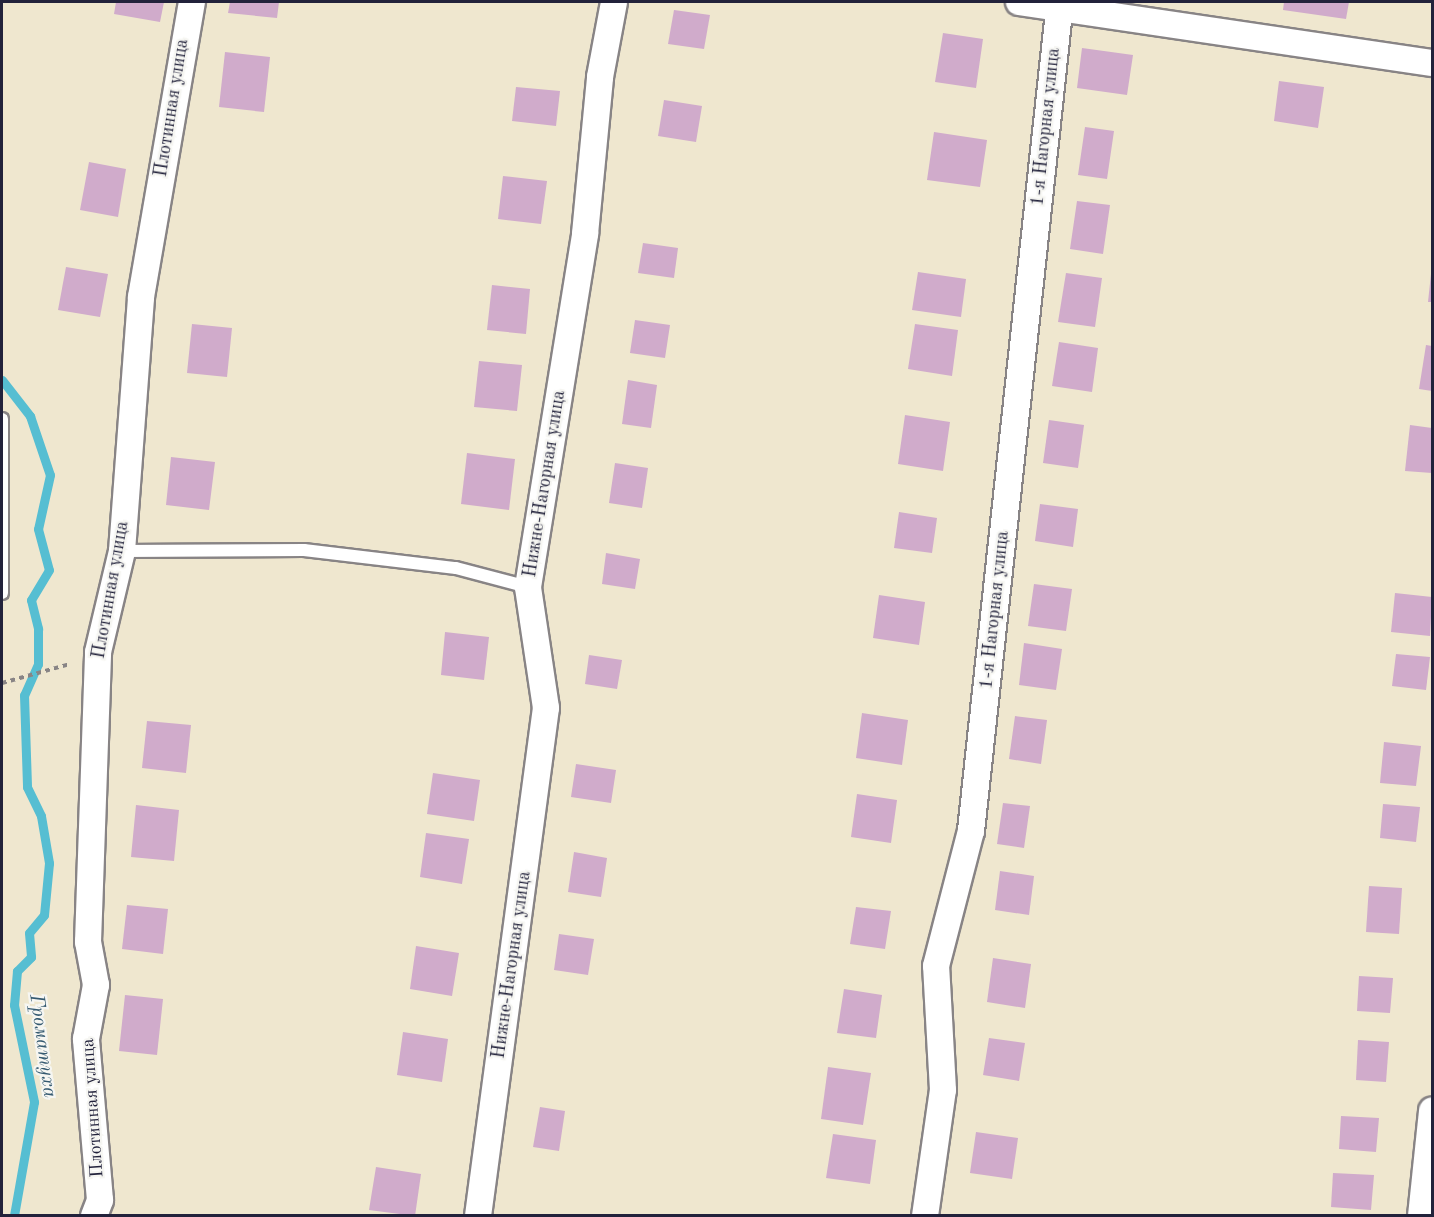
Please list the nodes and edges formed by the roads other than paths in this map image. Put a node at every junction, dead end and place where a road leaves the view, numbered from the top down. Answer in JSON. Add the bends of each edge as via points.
{"nodes":[{"id":1,"x":192,"y":2,"type":"edge"},
{"id":2,"x":614,"y":2,"type":"edge"},
{"id":3,"x":1019,"y":2,"type":"edge"},
{"id":4,"x":1060,"y":4,"type":"edge"},
{"id":5,"x":1432,"y":63,"type":"edge"},
{"id":6,"x":2,"y":419,"type":"edge"},
{"id":7,"x":122,"y":551,"type":"junction"},
{"id":8,"x":528,"y":587,"type":"junction"},
{"id":9,"x":2,"y":593,"type":"edge"},
{"id":10,"x":1432,"y":1111,"type":"edge"},
{"id":11,"x":94,"y":1215,"type":"edge"},
{"id":12,"x":478,"y":1215,"type":"edge"},
{"id":13,"x":925,"y":1215,"type":"edge"},
{"id":14,"x":1421,"y":1215,"type":"edge"}],
"edges":[{"from":1,"to":7,"type":"street","name":"Плотинная улица","via":[[141,297]]},
{"from":2,"to":8,"type":"street","name":"Нижне-Нагорная улица","via":[[600,77],[585,234]]},
{"from":3,"to":4,"type":"street"},
{"from":4,"to":5,"type":"street"},
{"from":4,"to":13,"type":"street","name":"1-я Нагорная улица","via":[[971,831],[936,966],[943,1090]]},
{"from":6,"to":9,"type":"lane"},
{"from":7,"to":8,"type":"lane","via":[[304,550],[456,568]]},
{"from":7,"to":11,"type":"street","name":"Плотинная улица","via":[[98,652],[88,942],[96,985],[86,1039],[100,1200]]},
{"from":8,"to":12,"type":"street","name":"Нижне-Нагорная улица","via":[[546,708]]},
{"from":10,"to":14,"type":"street"}]}
